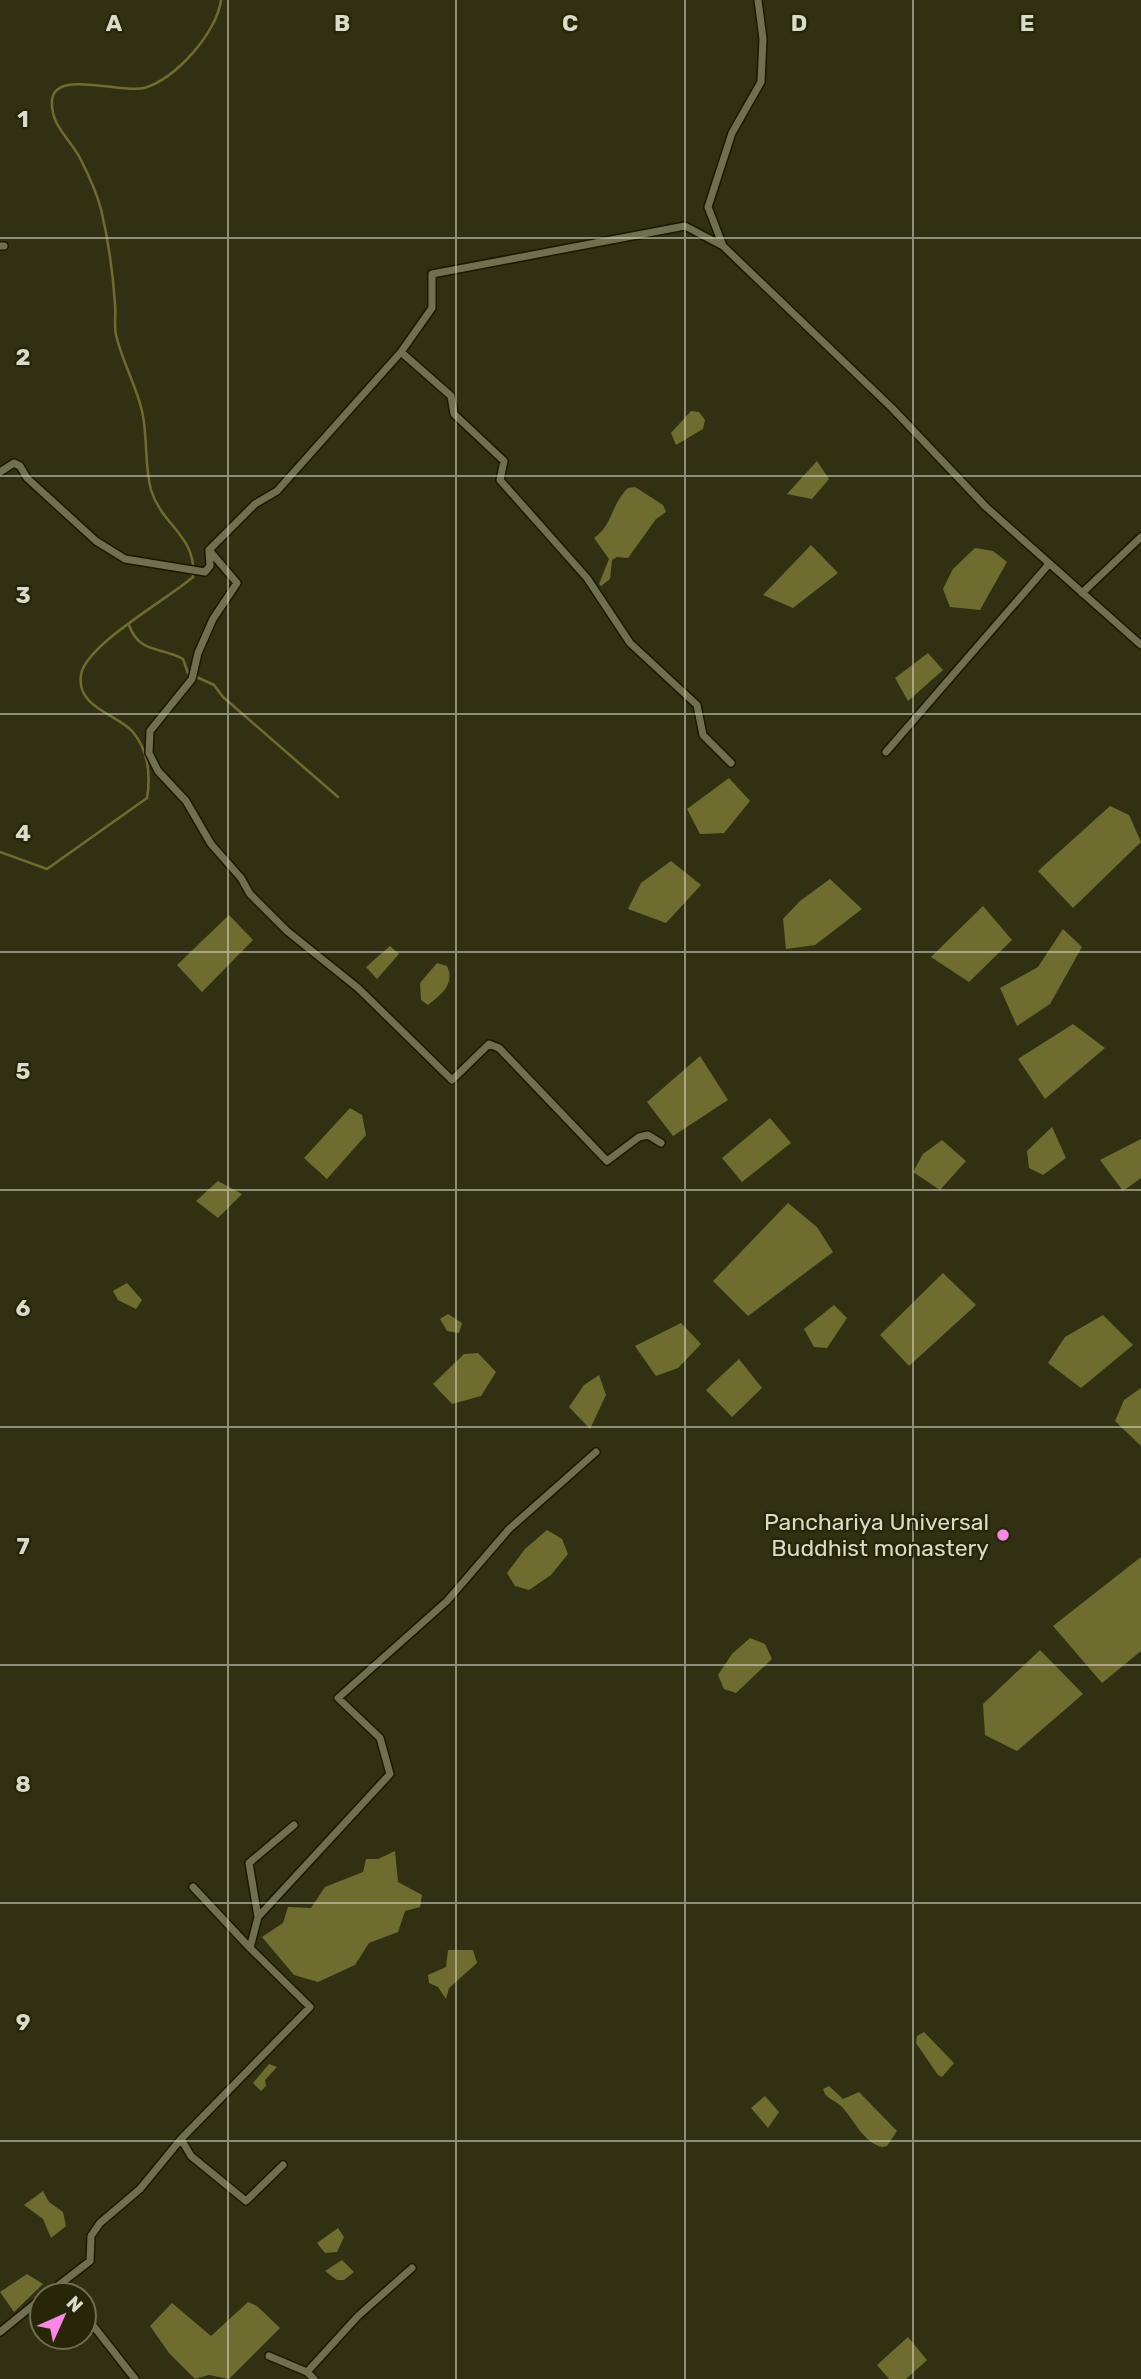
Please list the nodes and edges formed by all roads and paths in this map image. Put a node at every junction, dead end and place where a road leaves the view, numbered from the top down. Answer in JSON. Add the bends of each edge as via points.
{"nodes":[{"id":1,"x":758,"y":0,"type":"edge"},
{"id":2,"x":723,"y":246,"type":"junction"},
{"id":3,"x":401,"y":352,"type":"junction"},
{"id":4,"x":0,"y":472,"type":"edge"},
{"id":5,"x":1141,"y":537,"type":"edge"},
{"id":6,"x":209,"y":550,"type":"junction"},
{"id":7,"x":1049,"y":564,"type":"junction"},
{"id":8,"x":1082,"y":593,"type":"junction"},
{"id":9,"x":1141,"y":645,"type":"edge"},
{"id":10,"x":886,"y":752,"type":"dead end"},
{"id":11,"x":731,"y":762,"type":"dead end"},
{"id":12,"x":661,"y":1143,"type":"dead end"},
{"id":13,"x":596,"y":1452,"type":"dead end"},
{"id":14,"x":294,"y":1825,"type":"dead end"},
{"id":15,"x":193,"y":1887,"type":"dead end"},
{"id":16,"x":258,"y":1917,"type":"junction"},
{"id":17,"x":250,"y":1948,"type":"junction"},
{"id":18,"x":181,"y":2139,"type":"junction"},
{"id":19,"x":283,"y":2165,"type":"dead end"},
{"id":20,"x":412,"y":2268,"type":"dead end"},
{"id":21,"x":65,"y":2281,"type":"edge"},
{"id":22,"x":28,"y":2309,"type":"edge"},
{"id":23,"x":0,"y":2332,"type":"edge"},
{"id":24,"x":98,"y":2333,"type":"edge"},
{"id":25,"x":269,"y":2356,"type":"dead end"},
{"id":26,"x":307,"y":2372,"type":"junction"},
{"id":27,"x":135,"y":2379,"type":"edge"},
{"id":28,"x":314,"y":2379,"type":"edge"}],
"edges":[{"from":1,"to":2,"type":"street","via":[[764,39],[761,82],[732,133],[708,207]]},
{"from":2,"to":3,"type":"street","via":[[685,226],[432,274],[432,307]]},
{"from":2,"to":7,"type":"street"},
{"from":3,"to":6,"type":"street","via":[[277,491],[255,504]]},
{"from":3,"to":11,"type":"street","via":[[451,397],[454,414],[504,461],[499,480],[587,578],[630,643],[697,705],[703,735]]},
{"from":4,"to":6,"type":"street","via":[[14,463],[20,466],[27,478],[96,541],[125,559],[205,572],[210,566]]},
{"from":5,"to":8,"type":"street"},
{"from":6,"to":12,"type":"street","via":[[237,583],[213,619],[192,679],[150,731],[149,753],[158,771],[186,801],[211,844],[267,911],[358,988],[452,1080],[489,1044],[499,1048],[607,1161],[639,1137],[648,1135]]},
{"from":7,"to":8,"type":"street"},
{"from":7,"to":10,"type":"street"},
{"from":8,"to":9,"type":"street"},
{"from":13,"to":16,"type":"street","via":[[509,1529],[447,1601],[338,1698],[380,1738],[390,1774]]},
{"from":14,"to":16,"type":"street","via":[[249,1863]]},
{"from":15,"to":17,"type":"street"},
{"from":16,"to":17,"type":"street"},
{"from":17,"to":18,"type":"street","via":[[310,2007]]},
{"from":18,"to":19,"type":"street","via":[[191,2156],[246,2201]]},
{"from":18,"to":21,"type":"street","via":[[140,2189],[100,2223],[91,2236],[90,2261]]},
{"from":20,"to":26,"type":"street","via":[[358,2316]]},
{"from":22,"to":23,"type":"street"},
{"from":24,"to":27,"type":"street"},
{"from":25,"to":26,"type":"street"},
{"from":26,"to":28,"type":"street"}]}
